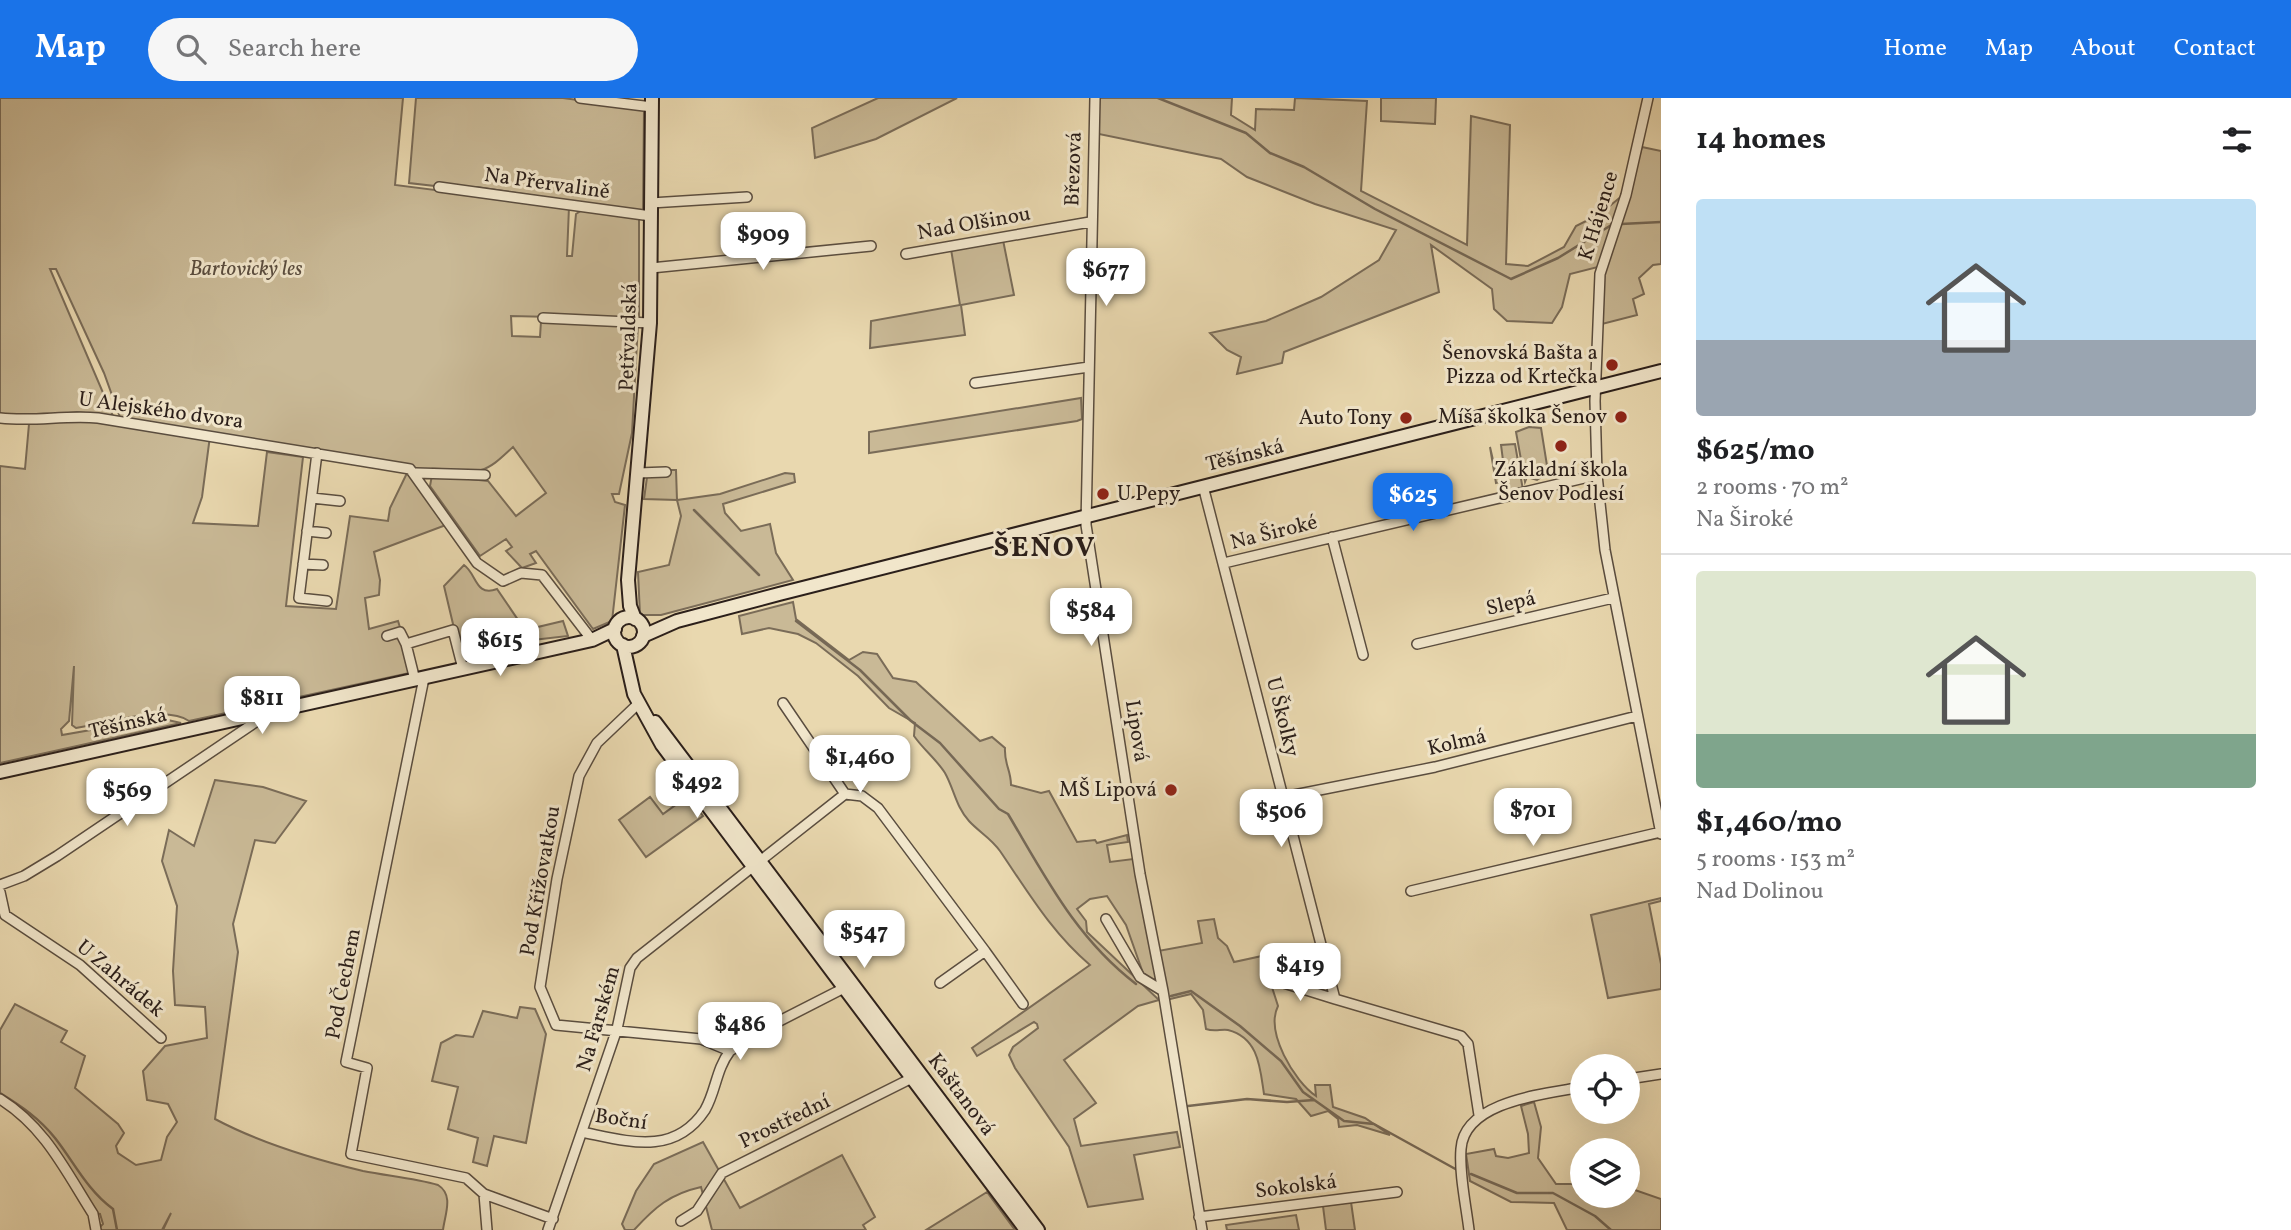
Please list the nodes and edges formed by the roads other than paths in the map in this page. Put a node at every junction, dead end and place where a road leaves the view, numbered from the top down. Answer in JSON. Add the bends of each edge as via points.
{"nodes":[{"id":1,"x":580,"y":98,"type":"edge"},
{"id":2,"x":1095,"y":98,"type":"edge"},
{"id":3,"x":1648,"y":98,"type":"edge"},
{"id":4,"x":652,"y":103,"type":"edge"},
{"id":5,"x":439,"y":187,"type":"dead end"},
{"id":6,"x":747,"y":197,"type":"dead end"},
{"id":7,"x":651,"y":210,"type":"junction"},
{"id":8,"x":1090,"y":222,"type":"junction"},
{"id":9,"x":871,"y":246,"type":"dead end"},
{"id":10,"x":906,"y":254,"type":"dead end"},
{"id":11,"x":651,"y":268,"type":"junction"},
{"id":12,"x":543,"y":318,"type":"dead end"},
{"id":13,"x":650,"y":323,"type":"junction"},
{"id":14,"x":1090,"y":367,"type":"junction"},
{"id":15,"x":1661,"y":371,"type":"edge"},
{"id":16,"x":975,"y":383,"type":"dead end"},
{"id":17,"x":1596,"y":388,"type":"junction"},
{"id":18,"x":0,"y":418,"type":"edge"},
{"id":19,"x":317,"y":453,"type":"junction"},
{"id":20,"x":666,"y":472,"type":"dead end"},
{"id":21,"x":416,"y":473,"type":"junction"},
{"id":22,"x":638,"y":473,"type":"junction"},
{"id":23,"x":485,"y":475,"type":"dead end"},
{"id":24,"x":1597,"y":475,"type":"junction"},
{"id":25,"x":1203,"y":486,"type":"junction"},
{"id":26,"x":312,"y":498,"type":"junction"},
{"id":27,"x":340,"y":501,"type":"dead end"},
{"id":28,"x":1086,"y":516,"type":"junction"},
{"id":29,"x":307,"y":531,"type":"junction"},
{"id":30,"x":326,"y":533,"type":"dead end"},
{"id":31,"x":1332,"y":537,"type":"junction"},
{"id":32,"x":1223,"y":563,"type":"junction"},
{"id":33,"x":303,"y":564,"type":"junction"},
{"id":34,"x":323,"y":565,"type":"dead end"},
{"id":35,"x":628,"y":580,"type":"junction"},
{"id":36,"x":1613,"y":598,"type":"junction"},
{"id":37,"x":327,"y":601,"type":"dead end"},
{"id":38,"x":639,"y":631,"type":"junction"},
{"id":39,"x":619,"y":634,"type":"junction"},
{"id":40,"x":387,"y":636,"type":"dead end"},
{"id":41,"x":592,"y":640,"type":"junction"},
{"id":42,"x":406,"y":643,"type":"junction"},
{"id":43,"x":1418,"y":644,"type":"dead end"},
{"id":44,"x":1363,"y":655,"type":"dead end"},
{"id":45,"x":463,"y":669,"type":"junction"},
{"id":46,"x":629,"y":672,"type":"junction"},
{"id":47,"x":420,"y":679,"type":"junction"},
{"id":48,"x":639,"y":703,"type":"junction"},
{"id":49,"x":783,"y":703,"type":"dead end"},
{"id":50,"x":270,"y":712,"type":"junction"},
{"id":51,"x":1637,"y":716,"type":"junction"},
{"id":52,"x":0,"y":772,"type":"edge"},
{"id":53,"x":845,"y":794,"type":"junction"},
{"id":54,"x":1284,"y":797,"type":"junction"},
{"id":55,"x":1661,"y":833,"type":"edge"},
{"id":56,"x":756,"y":864,"type":"junction"},
{"id":57,"x":0,"y":885,"type":"edge"},
{"id":58,"x":1411,"y":891,"type":"dead end"},
{"id":59,"x":0,"y":892,"type":"edge"},
{"id":60,"x":1106,"y":919,"type":"dead end"},
{"id":61,"x":985,"y":951,"type":"junction"},
{"id":62,"x":1274,"y":979,"type":"dead end"},
{"id":63,"x":940,"y":984,"type":"dead end"},
{"id":64,"x":849,"y":985,"type":"junction"},
{"id":65,"x":1163,"y":991,"type":"junction"},
{"id":66,"x":1335,"y":999,"type":"junction"},
{"id":67,"x":1023,"y":1004,"type":"dead end"},
{"id":68,"x":617,"y":1029,"type":"junction"},
{"id":69,"x":161,"y":1038,"type":"dead end"},
{"id":70,"x":730,"y":1051,"type":"junction"},
{"id":71,"x":1661,"y":1074,"type":"edge"},
{"id":72,"x":917,"y":1075,"type":"junction"},
{"id":73,"x":1640,"y":1077,"type":"edge"},
{"id":74,"x":1570,"y":1089,"type":"edge"},
{"id":75,"x":0,"y":1099,"type":"edge"},
{"id":76,"x":1479,"y":1115,"type":"junction"},
{"id":77,"x":582,"y":1132,"type":"junction"},
{"id":78,"x":1397,"y":1192,"type":"dead end"},
{"id":79,"x":484,"y":1194,"type":"junction"},
{"id":80,"x":1199,"y":1217,"type":"junction"},
{"id":81,"x":553,"y":1219,"type":"junction"},
{"id":82,"x":681,"y":1221,"type":"dead end"},
{"id":83,"x":96,"y":1230,"type":"edge"},
{"id":84,"x":487,"y":1230,"type":"edge"},
{"id":85,"x":548,"y":1230,"type":"edge"},
{"id":86,"x":1027,"y":1230,"type":"edge"},
{"id":87,"x":1038,"y":1230,"type":"edge"},
{"id":88,"x":1202,"y":1230,"type":"edge"},
{"id":89,"x":1469,"y":1230,"type":"edge"}],
"edges":[{"from":1,"to":4,"type":"street"},
{"from":2,"to":8,"type":"street","name":"Březová"},
{"from":3,"to":17,"type":"street","name":"K Hájence","via":[[1626,195],[1600,274]]},
{"from":4,"to":7,"type":"main road","name":"Petřvaldská"},
{"from":5,"to":7,"type":"street","name":"Na Přervalině"},
{"from":6,"to":7,"type":"street"},
{"from":7,"to":11,"type":"main road","name":"Petřvaldská"},
{"from":8,"to":10,"type":"street","name":"Nad Olšinou"},
{"from":8,"to":14,"type":"street","name":"Březová"},
{"from":9,"to":11,"type":"street"},
{"from":11,"to":13,"type":"main road","name":"Petřvaldská"},
{"from":12,"to":13,"type":"street"},
{"from":13,"to":22,"type":"main road","name":"Petřvaldská"},
{"from":14,"to":16,"type":"street"},
{"from":14,"to":28,"type":"street","name":"Březová"},
{"from":15,"to":17,"type":"main road","name":"Těšínská"},
{"from":17,"to":24,"type":"street","name":"K Hájence"},
{"from":17,"to":25,"type":"main road","name":"Těšínská"},
{"from":18,"to":19,"type":"street","name":"U Alejského dvora","via":[[98,418]]},
{"from":19,"to":21,"type":"street","name":"U Alejského dvora"},
{"from":19,"to":26,"type":"street"},
{"from":20,"to":22,"type":"street"},
{"from":21,"to":23,"type":"street","name":"U Alejského dvora"},
{"from":21,"to":41,"type":"street","via":[[484,570],[503,581],[521,573],[542,575]]},
{"from":22,"to":35,"type":"main road","name":"Petřvaldská"},
{"from":24,"to":31,"type":"street","name":"Na Široké"},
{"from":24,"to":36,"type":"street","name":"K Hájence"},
{"from":25,"to":28,"type":"main road","name":"Těšínská"},
{"from":25,"to":32,"type":"street","name":"U Školky"},
{"from":26,"to":27,"type":"street"},
{"from":26,"to":29,"type":"street"},
{"from":28,"to":38,"type":"main road","name":"Těšínská"},
{"from":28,"to":65,"type":"street","name":"Lipová","via":[[1140,874]]},
{"from":29,"to":30,"type":"street"},
{"from":29,"to":33,"type":"street"},
{"from":31,"to":32,"type":"street","name":"Na Široké"},
{"from":31,"to":44,"type":"street","name":"Na Široké"},
{"from":32,"to":54,"type":"street","name":"U Školky"},
{"from":33,"to":34,"type":"street"},
{"from":33,"to":37,"type":"street","via":[[299,598]]},
{"from":35,"to":38,"type":"main road","name":"Petřvaldská","via":[[630,606]]},
{"from":35,"to":39,"type":"main road","name":"Petřvaldská"},
{"from":36,"to":43,"type":"street","name":"Slepá"},
{"from":36,"to":51,"type":"street","name":"K Hájence"},
{"from":38,"to":39,"type":"main road"},
{"from":38,"to":39,"type":"main road"},
{"from":38,"to":46,"type":"main road"},
{"from":39,"to":41,"type":"main road","name":"Těšínská"},
{"from":39,"to":46,"type":"main road","name":"Kaštanová"},
{"from":40,"to":42,"type":"street","via":[[400,632]]},
{"from":41,"to":45,"type":"main road","name":"Těšínská"},
{"from":42,"to":45,"type":"street","via":[[453,630]]},
{"from":42,"to":47,"type":"street"},
{"from":45,"to":47,"type":"main road","name":"Těšínská"},
{"from":46,"to":48,"type":"main road","name":"Kaštanová"},
{"from":47,"to":50,"type":"main road","name":"Těšínská"},
{"from":47,"to":79,"type":"street","name":"Pod Čechem","via":[[346,1062],[367,1068],[351,1154],[466,1178]]},
{"from":48,"to":56,"type":"main road","name":"Kaštanová","via":[[662,745]]},
{"from":48,"to":68,"type":"street","name":"Pod Křižovatkou","via":[[597,743],[579,776],[540,987],[556,1025]]},
{"from":49,"to":53,"type":"street"},
{"from":50,"to":52,"type":"main road","name":"Těšínská"},
{"from":50,"to":57,"type":"street","via":[[57,856]]},
{"from":51,"to":54,"type":"street","name":"Kolmá","via":[[1435,767]]},
{"from":51,"to":55,"type":"street","name":"K Hájence"},
{"from":53,"to":56,"type":"street","name":"Na Farském"},
{"from":53,"to":61,"type":"street","via":[[862,796],[878,808]]},
{"from":54,"to":66,"type":"street","name":"U Školky"},
{"from":55,"to":58,"type":"street"},
{"from":56,"to":64,"type":"main road","name":"Kaštanová"},
{"from":56,"to":68,"type":"street","name":"Na Farském","via":[[636,958]]},
{"from":59,"to":69,"type":"street","name":"U Zahrádek","via":[[5,915],[80,965]]},
{"from":60,"to":65,"type":"street","via":[[1140,977]]},
{"from":61,"to":63,"type":"street"},
{"from":61,"to":67,"type":"street"},
{"from":62,"to":66,"type":"street"},
{"from":64,"to":70,"type":"street"},
{"from":64,"to":72,"type":"main road","name":"Kaštanová"},
{"from":65,"to":80,"type":"street","name":"Lipová"},
{"from":66,"to":76,"type":"street","via":[[1461,1036],[1468,1044]]},
{"from":68,"to":70,"type":"street","via":[[701,1039]]},
{"from":68,"to":77,"type":"street","name":"Na Farském"},
{"from":70,"to":77,"type":"street","name":"Boční","via":[[720,1063],[705,1110],[685,1129],[660,1142],[643,1144]]},
{"from":71,"to":73,"type":"street"},
{"from":72,"to":82,"type":"street","name":"Prostřední","via":[[722,1172],[697,1210]]},
{"from":72,"to":86,"type":"main road","name":"Kaštanová"},
{"from":72,"to":87,"type":"main road","name":"Kaštanová"},
{"from":74,"to":76,"type":"street","via":[[1530,1096]]},
{"from":75,"to":83,"type":"street","via":[[38,1128],[93,1214]]},
{"from":76,"to":89,"type":"street","via":[[1466,1129],[1461,1149]]},
{"from":77,"to":81,"type":"street","name":"Na Farském"},
{"from":78,"to":80,"type":"street","name":"Sokolská"},
{"from":79,"to":81,"type":"street","name":"Pod Čechem"},
{"from":79,"to":84,"type":"street"},
{"from":80,"to":88,"type":"street","name":"Lipová"},
{"from":81,"to":85,"type":"street","name":"Na Farském"}]}
